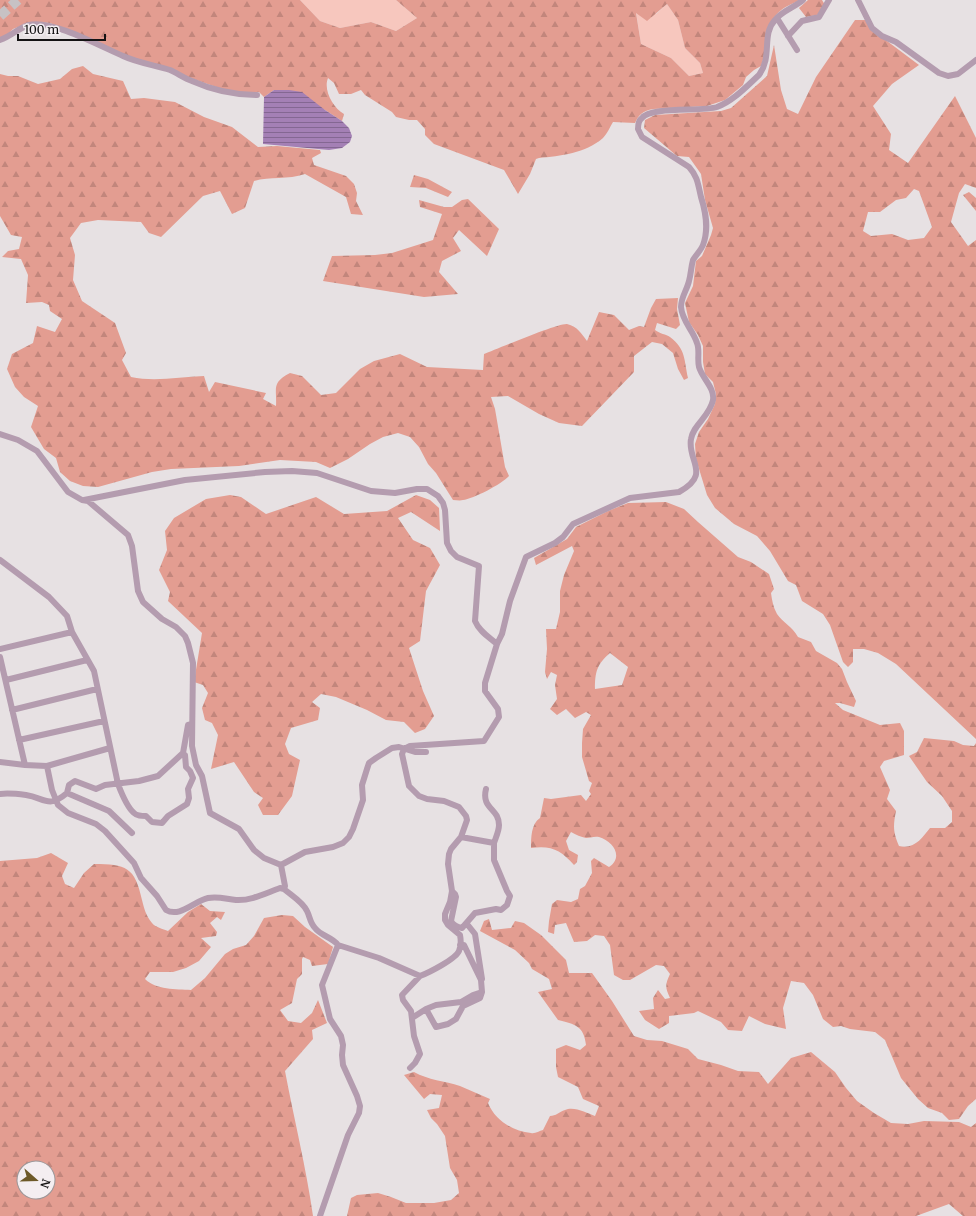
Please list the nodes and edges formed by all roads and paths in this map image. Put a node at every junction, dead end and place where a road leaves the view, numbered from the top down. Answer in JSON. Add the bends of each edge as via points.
{"nodes":[{"id":1,"x":803,"y":0,"type":"edge"},
{"id":2,"x":829,"y":0,"type":"edge"},
{"id":3,"x":858,"y":0,"type":"edge"},
{"id":4,"x":777,"y":18,"type":"junction"},
{"id":5,"x":788,"y":36,"type":"junction"},
{"id":6,"x":0,"y":40,"type":"edge"},
{"id":7,"x":797,"y":50,"type":"dead end"},
{"id":8,"x":976,"y":60,"type":"edge"},
{"id":9,"x":256,"y":95,"type":"dead end"},
{"id":10,"x":0,"y":434,"type":"edge"},
{"id":11,"x":82,"y":500,"type":"junction"},
{"id":12,"x":0,"y":560,"type":"edge"},
{"id":13,"x":72,"y":632,"type":"junction"},
{"id":14,"x":497,"y":644,"type":"junction"},
{"id":15,"x":0,"y":649,"type":"edge"},
{"id":16,"x":0,"y":656,"type":"edge"},
{"id":17,"x":87,"y":660,"type":"junction"},
{"id":18,"x":6,"y":680,"type":"junction"},
{"id":19,"x":97,"y":689,"type":"junction"},
{"id":20,"x":12,"y":710,"type":"junction"},
{"id":21,"x":104,"y":721,"type":"junction"},
{"id":22,"x":192,"y":724,"type":"junction"},
{"id":23,"x":19,"y":740,"type":"junction"},
{"id":24,"x":110,"y":748,"type":"junction"},
{"id":25,"x":404,"y":749,"type":"junction"},
{"id":26,"x":426,"y":752,"type":"dead end"},
{"id":27,"x":183,"y":753,"type":"junction"},
{"id":28,"x":0,"y":762,"type":"edge"},
{"id":29,"x":25,"y":765,"type":"junction"},
{"id":30,"x":47,"y":766,"type":"junction"},
{"id":31,"x":118,"y":784,"type":"junction"},
{"id":32,"x":486,"y":789,"type":"dead end"},
{"id":33,"x":67,"y":793,"type":"junction"},
{"id":34,"x":0,"y":794,"type":"edge"},
{"id":35,"x":55,"y":800,"type":"junction"},
{"id":36,"x":132,"y":833,"type":"dead end"},
{"id":37,"x":461,"y":837,"type":"junction"},
{"id":38,"x":494,"y":843,"type":"junction"},
{"id":39,"x":281,"y":865,"type":"junction"},
{"id":40,"x":284,"y":889,"type":"junction"},
{"id":41,"x":452,"y":891,"type":"junction"},
{"id":42,"x":467,"y":924,"type":"junction"},
{"id":43,"x":338,"y":944,"type":"junction"},
{"id":44,"x":460,"y":945,"type":"junction"},
{"id":45,"x":420,"y":976,"type":"junction"},
{"id":46,"x":481,"y":980,"type":"junction"},
{"id":47,"x":482,"y":992,"type":"junction"},
{"id":48,"x":426,"y":1009,"type":"junction"},
{"id":49,"x":412,"y":1018,"type":"junction"},
{"id":50,"x":410,"y":1068,"type":"dead end"},
{"id":51,"x":320,"y":1216,"type":"edge"}],
"edges":[{"from":1,"to":4,"type":"street"},
{"from":2,"to":5,"type":"street","via":[[819,17],[802,21]]},
{"from":3,"to":8,"type":"street","via":[[872,28],[939,73],[948,76],[958,74]]},
{"from":4,"to":5,"type":"street"},
{"from":4,"to":14,"type":"street","via":[[770,26],[767,53],[759,76],[728,102],[711,108],[647,114],[642,118],[638,129],[642,137],[689,167],[695,174],[705,211],[707,229],[703,246],[694,258],[681,308],[698,344],[699,366],[712,391],[713,399],[690,441],[697,471],[694,480],[679,492],[625,500],[572,524],[555,543],[526,556]]},
{"from":5,"to":7,"type":"street"},
{"from":6,"to":9,"type":"street","via":[[30,24],[49,26],[106,47],[124,57],[171,70],[202,86],[232,94]]},
{"from":10,"to":11,"type":"street","via":[[18,440],[37,451],[68,492]]},
{"from":11,"to":14,"type":"street","via":[[184,480],[292,471],[317,473],[371,491],[395,493],[417,488],[427,489],[443,502],[447,543],[451,551],[457,557],[479,566],[475,621],[477,627]]},
{"from":11,"to":22,"type":"street","via":[[88,501],[128,535],[132,546],[138,592],[143,602],[162,619],[176,627],[188,642],[193,663]]},
{"from":12,"to":13,"type":"street","via":[[49,597],[67,616]]},
{"from":13,"to":15,"type":"street"},
{"from":13,"to":17,"type":"street"},
{"from":14,"to":25,"type":"street","via":[[485,683],[486,691],[498,709],[499,717],[484,741],[410,746]]},
{"from":16,"to":18,"type":"street"},
{"from":17,"to":18,"type":"street"},
{"from":17,"to":19,"type":"street","via":[[94,671]]},
{"from":18,"to":20,"type":"street"},
{"from":19,"to":20,"type":"street"},
{"from":19,"to":21,"type":"street"},
{"from":20,"to":23,"type":"street"},
{"from":21,"to":23,"type":"street"},
{"from":21,"to":24,"type":"street"},
{"from":22,"to":27,"type":"street","via":[[188,725]]},
{"from":22,"to":39,"type":"street","via":[[196,765],[202,776],[210,814],[239,829],[254,850],[264,858]]},
{"from":23,"to":29,"type":"street"},
{"from":24,"to":30,"type":"street"},
{"from":24,"to":31,"type":"street"},
{"from":25,"to":26,"type":"street"},
{"from":25,"to":37,"type":"street","via":[[402,754],[409,786],[419,796],[459,807],[467,820]]},
{"from":25,"to":39,"type":"street","via":[[392,748],[370,763],[362,785],[363,800],[353,829],[343,843],[305,852]]},
{"from":27,"to":31,"type":"street","via":[[158,776]]},
{"from":27,"to":31,"type":"street","via":[[186,767],[193,778],[188,789],[189,798],[187,804],[162,823],[152,822],[146,816],[134,813]]},
{"from":28,"to":29,"type":"street"},
{"from":29,"to":30,"type":"street"},
{"from":30,"to":35,"type":"street"},
{"from":31,"to":33,"type":"street","via":[[96,789],[75,781],[69,785]]},
{"from":32,"to":38,"type":"street","via":[[486,802],[498,817],[498,832]]},
{"from":33,"to":35,"type":"street"},
{"from":33,"to":36,"type":"street","via":[[109,811]]},
{"from":34,"to":35,"type":"street","via":[[27,796],[44,802]]},
{"from":35,"to":40,"type":"street","via":[[68,813],[96,824],[106,831],[134,863],[141,878],[169,912],[185,910],[194,903],[208,898],[245,899]]},
{"from":37,"to":38,"type":"street"},
{"from":37,"to":41,"type":"street","via":[[450,849],[449,854]]},
{"from":38,"to":42,"type":"street","via":[[494,860],[510,896],[509,901],[501,910],[475,913]]},
{"from":39,"to":40,"type":"street"},
{"from":40,"to":43,"type":"street","via":[[307,910],[316,929]]},
{"from":41,"to":42,"type":"street","via":[[456,897],[451,921],[462,928]]},
{"from":41,"to":44,"type":"street","via":[[445,920],[460,935]]},
{"from":42,"to":46,"type":"street","via":[[475,934]]},
{"from":43,"to":45,"type":"street"},
{"from":43,"to":51,"type":"street","via":[[322,985],[330,1019],[342,1036],[343,1065],[360,1106]]},
{"from":44,"to":45,"type":"street","via":[[455,956]]},
{"from":44,"to":46,"type":"street","via":[[464,945]]},
{"from":45,"to":49,"type":"street","via":[[402,995]]},
{"from":46,"to":47,"type":"street"},
{"from":47,"to":48,"type":"street","via":[[461,1002]]},
{"from":47,"to":48,"type":"street","via":[[480,998],[463,1006],[456,1018],[436,1028]]},
{"from":48,"to":49,"type":"street"},
{"from":49,"to":50,"type":"street","via":[[420,1054]]}]}
